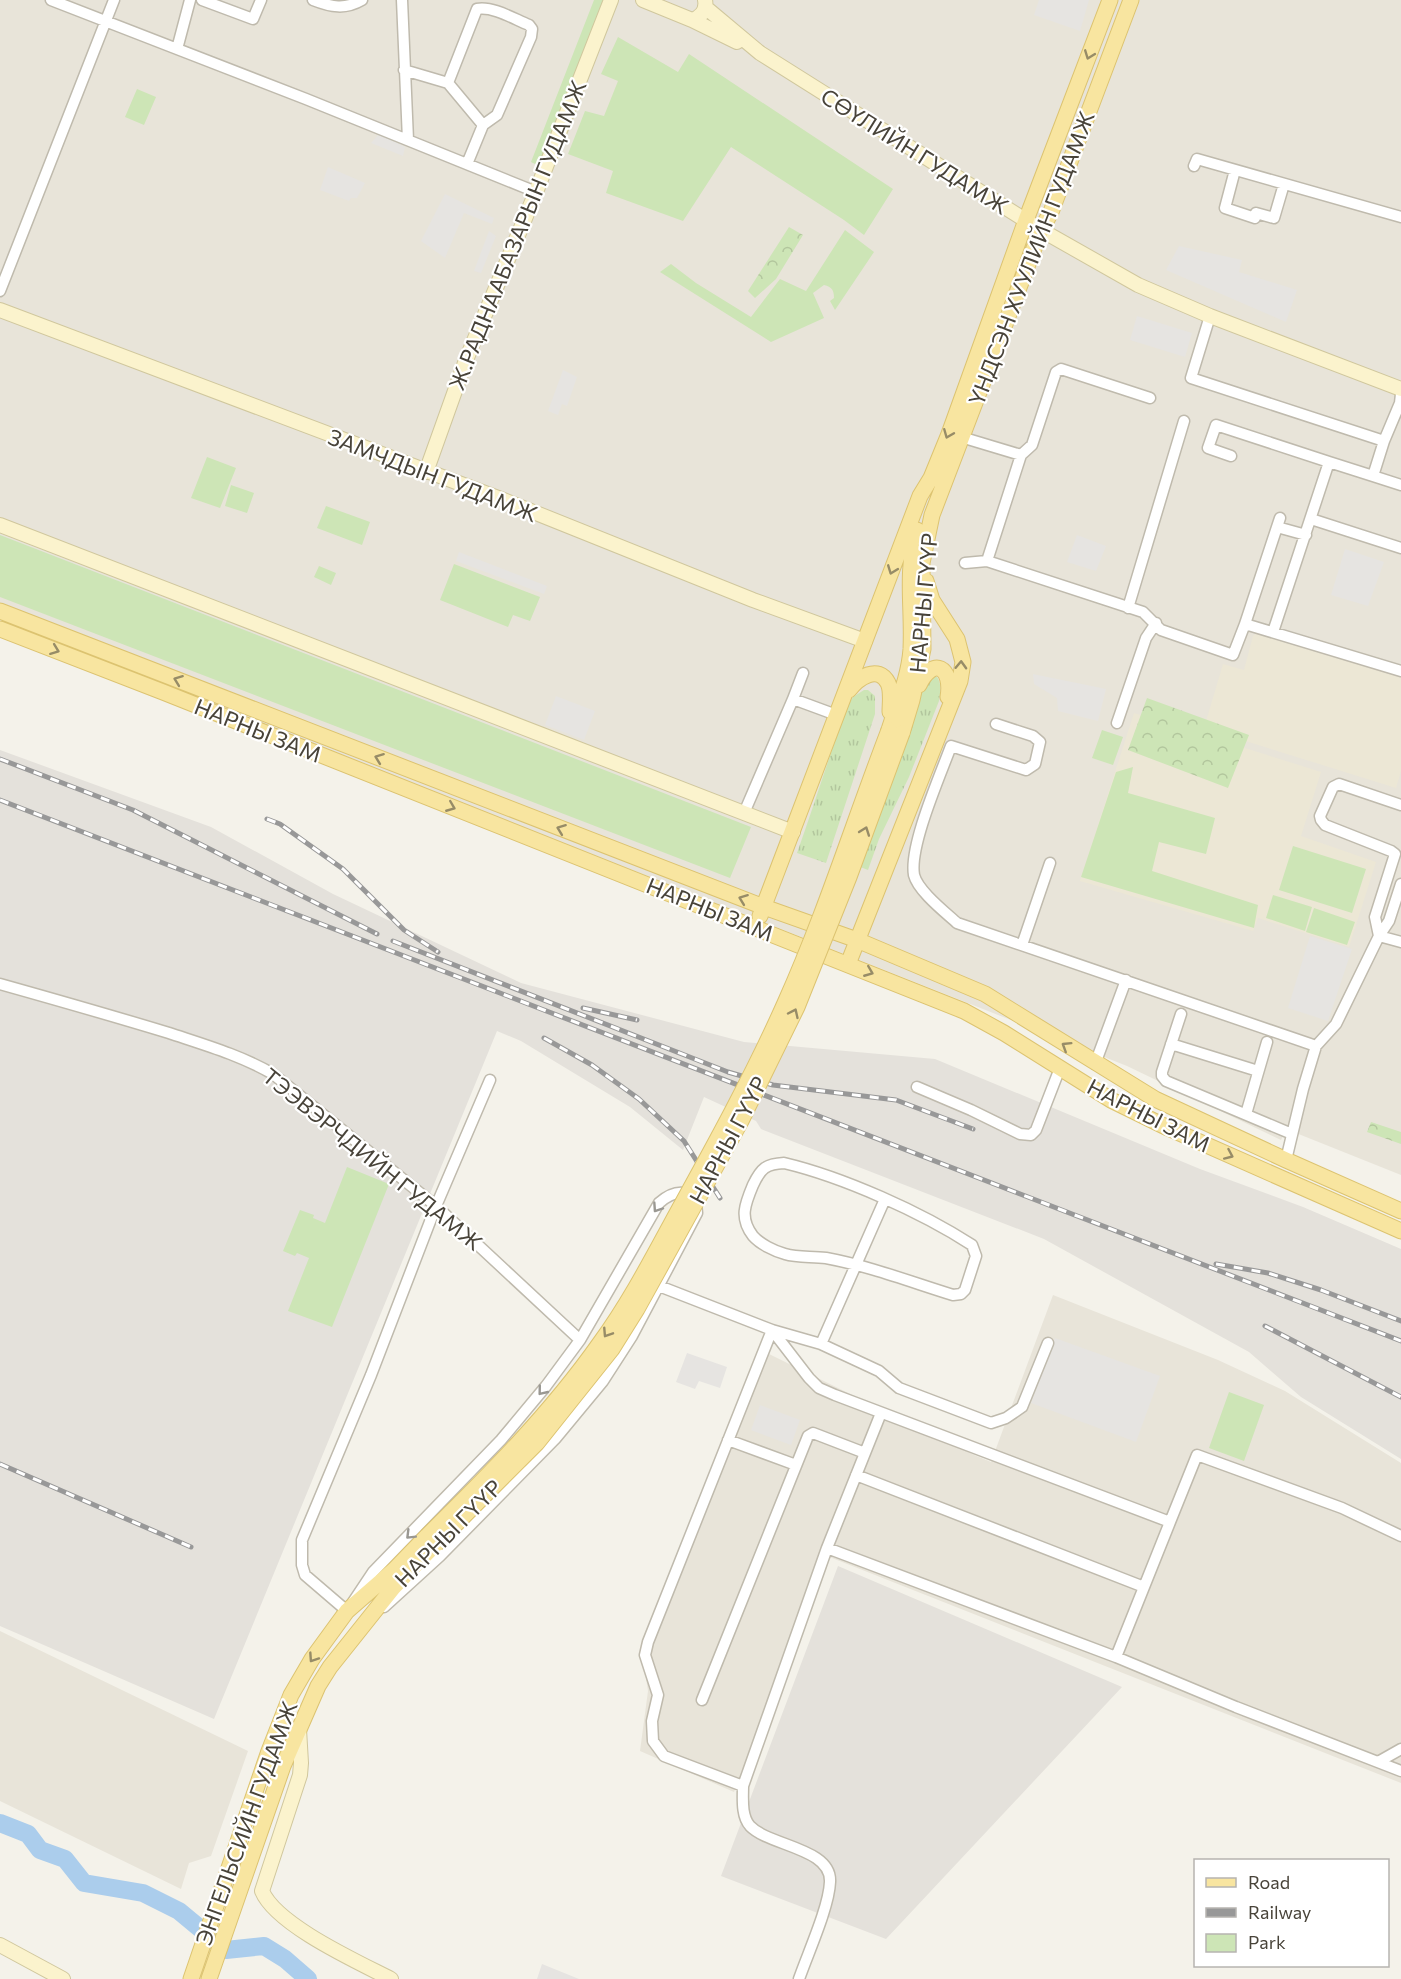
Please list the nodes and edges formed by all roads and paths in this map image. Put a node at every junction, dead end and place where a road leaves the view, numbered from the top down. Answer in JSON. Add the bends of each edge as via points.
{"nodes":[{"id":1,"x":51,"y":0,"type":"edge"},
{"id":2,"x":114,"y":0,"type":"edge"},
{"id":3,"x":190,"y":0,"type":"edge"},
{"id":4,"x":202,"y":0,"type":"edge"},
{"id":5,"x":261,"y":0,"type":"edge"},
{"id":6,"x":314,"y":0,"type":"edge"},
{"id":7,"x":362,"y":0,"type":"edge"},
{"id":8,"x":611,"y":0,"type":"edge"},
{"id":9,"x":643,"y":0,"type":"edge"},
{"id":10,"x":1110,"y":0,"type":"edge"},
{"id":11,"x":1131,"y":0,"type":"edge"},
{"id":12,"x":351,"y":2,"type":"edge"},
{"id":13,"x":399,"y":2,"type":"edge"},
{"id":14,"x":219,"y":3,"type":"edge"},
{"id":15,"x":705,"y":4,"type":"edge"},
{"id":16,"x":692,"y":20,"type":"junction"},
{"id":17,"x":106,"y":21,"type":"junction"},
{"id":18,"x":177,"y":49,"type":"junction"},
{"id":19,"x":760,"y":53,"type":"junction"},
{"id":20,"x":404,"y":70,"type":"junction"},
{"id":21,"x":448,"y":83,"type":"junction"},
{"id":22,"x":483,"y":125,"type":"junction"},
{"id":23,"x":408,"y":140,"type":"junction"},
{"id":24,"x":468,"y":164,"type":"junction"},
{"id":25,"x":1194,"y":166,"type":"dead end"},
{"id":26,"x":1235,"y":170,"type":"junction"},
{"id":27,"x":1284,"y":184,"type":"junction"},
{"id":28,"x":536,"y":192,"type":"junction"},
{"id":29,"x":1401,"y":217,"type":"edge"},
{"id":30,"x":1026,"y":220,"type":"junction"},
{"id":31,"x":1041,"y":230,"type":"junction"},
{"id":32,"x":0,"y":291,"type":"edge"},
{"id":33,"x":0,"y":310,"type":"edge"},
{"id":34,"x":1210,"y":316,"type":"junction"},
{"id":35,"x":1401,"y":392,"type":"edge"},
{"id":36,"x":1150,"y":398,"type":"dead end"},
{"id":37,"x":1184,"y":421,"type":"dead end"},
{"id":38,"x":961,"y":437,"type":"junction"},
{"id":39,"x":1384,"y":441,"type":"junction"},
{"id":40,"x":1021,"y":455,"type":"junction"},
{"id":41,"x":1231,"y":456,"type":"dead end"},
{"id":42,"x":1329,"y":462,"type":"junction"},
{"id":43,"x":426,"y":472,"type":"junction"},
{"id":44,"x":1373,"y":476,"type":"junction"},
{"id":45,"x":931,"y":478,"type":"junction"},
{"id":46,"x":1401,"y":485,"type":"edge"},
{"id":47,"x":932,"y":515,"type":"joint"},
{"id":48,"x":1311,"y":519,"type":"junction"},
{"id":49,"x":0,"y":525,"type":"edge"},
{"id":50,"x":1305,"y":535,"type":"junction"},
{"id":51,"x":1401,"y":548,"type":"edge"},
{"id":52,"x":987,"y":561,"type":"junction"},
{"id":53,"x":922,"y":563,"type":"junction"},
{"id":54,"x":965,"y":563,"type":"dead end"},
{"id":55,"x":1128,"y":608,"type":"junction"},
{"id":56,"x":0,"y":611,"type":"edge"},
{"id":57,"x":1156,"y":623,"type":"junction"},
{"id":58,"x":1245,"y":624,"type":"junction"},
{"id":59,"x":0,"y":629,"type":"edge"},
{"id":60,"x":1273,"y":632,"type":"junction"},
{"id":61,"x":865,"y":641,"type":"junction"},
{"id":62,"x":1401,"y":671,"type":"edge"},
{"id":63,"x":803,"y":672,"type":"dead end"},
{"id":64,"x":793,"y":699,"type":"junction"},
{"id":65,"x":842,"y":700,"type":"junction"},
{"id":66,"x":912,"y":700,"type":"junction"},
{"id":67,"x":831,"y":713,"type":"dead end"},
{"id":68,"x":944,"y":720,"type":"junction"},
{"id":69,"x":1117,"y":723,"type":"dead end"},
{"id":70,"x":996,"y":724,"type":"dead end"},
{"id":71,"x":895,"y":731,"type":"junction"},
{"id":72,"x":943,"y":744,"type":"junction"},
{"id":73,"x":1401,"y":805,"type":"edge"},
{"id":74,"x":744,"y":813,"type":"junction"},
{"id":75,"x":793,"y":832,"type":"junction"},
{"id":76,"x":1050,"y":863,"type":"dead end"},
{"id":77,"x":1401,"y":885,"type":"edge"},
{"id":78,"x":764,"y":907,"type":"junction"},
{"id":79,"x":756,"y":927,"type":"junction"},
{"id":80,"x":1379,"y":936,"type":"junction"},
{"id":81,"x":857,"y":940,"type":"junction"},
{"id":82,"x":1401,"y":942,"type":"edge"},
{"id":83,"x":1022,"y":945,"type":"junction"},
{"id":84,"x":848,"y":964,"type":"junction"},
{"id":85,"x":1126,"y":980,"type":"junction"},
{"id":86,"x":0,"y":984,"type":"edge"},
{"id":87,"x":1181,"y":1014,"type":"dead end"},
{"id":88,"x":1267,"y":1042,"type":"dead end"},
{"id":89,"x":1171,"y":1044,"type":"junction"},
{"id":90,"x":1316,"y":1046,"type":"junction"},
{"id":91,"x":1095,"y":1064,"type":"junction"},
{"id":92,"x":1060,"y":1068,"type":"junction"},
{"id":93,"x":1258,"y":1071,"type":"junction"},
{"id":94,"x":490,"y":1080,"type":"dead end"},
{"id":95,"x":917,"y":1087,"type":"dead end"},
{"id":96,"x":1246,"y":1114,"type":"junction"},
{"id":97,"x":1292,"y":1134,"type":"junction"},
{"id":98,"x":1286,"y":1160,"type":"junction"},
{"id":99,"x":1331,"y":1180,"type":"junction"},
{"id":100,"x":1292,"y":1182,"type":"junction"},
{"id":101,"x":885,"y":1199,"type":"junction"},
{"id":102,"x":436,"y":1206,"type":"junction"},
{"id":103,"x":1401,"y":1211,"type":"edge"},
{"id":104,"x":1401,"y":1231,"type":"edge"},
{"id":105,"x":856,"y":1266,"type":"junction"},
{"id":106,"x":659,"y":1286,"type":"junction"},
{"id":107,"x":772,"y":1330,"type":"junction"},
{"id":108,"x":580,"y":1340,"type":"junction"},
{"id":109,"x":1048,"y":1343,"type":"dead end"},
{"id":110,"x":821,"y":1344,"type":"junction"},
{"id":111,"x":881,"y":1413,"type":"junction"},
{"id":112,"x":728,"y":1440,"type":"junction"},
{"id":113,"x":865,"y":1453,"type":"junction"},
{"id":114,"x":796,"y":1465,"type":"junction"},
{"id":115,"x":856,"y":1475,"type":"junction"},
{"id":116,"x":1170,"y":1522,"type":"junction"},
{"id":117,"x":1401,"y":1536,"type":"edge"},
{"id":118,"x":434,"y":1546,"type":"junction"},
{"id":119,"x":826,"y":1548,"type":"junction"},
{"id":120,"x":1144,"y":1587,"type":"junction"},
{"id":121,"x":347,"y":1611,"type":"junction"},
{"id":122,"x":1116,"y":1658,"type":"junction"},
{"id":123,"x":330,"y":1667,"type":"joint"},
{"id":124,"x":702,"y":1700,"type":"dead end"},
{"id":125,"x":299,"y":1727,"type":"junction"},
{"id":126,"x":1401,"y":1749,"type":"edge"},
{"id":127,"x":1378,"y":1762,"type":"junction"},
{"id":128,"x":1401,"y":1771,"type":"edge"},
{"id":129,"x":743,"y":1786,"type":"junction"},
{"id":130,"x":0,"y":1945,"type":"edge"},
{"id":131,"x":192,"y":1977,"type":"edge"},
{"id":132,"x":63,"y":1979,"type":"edge"},
{"id":133,"x":210,"y":1979,"type":"edge"},
{"id":134,"x":391,"y":1979,"type":"edge"},
{"id":135,"x":799,"y":1979,"type":"edge"}],
"edges":[{"from":1,"to":17,"type":"street"},
{"from":2,"to":17,"type":"street"},
{"from":3,"to":18,"type":"street"},
{"from":4,"to":14,"type":"street"},
{"from":5,"to":14,"type":"street","via":[[253,19]]},
{"from":6,"to":12,"type":"street","via":[[338,7]]},
{"from":7,"to":12,"type":"street"},
{"from":8,"to":28,"type":"street","name":"Ж.РАДНААБАЗАРЫН ГУДАМЖ"},
{"from":9,"to":16,"type":"street"},
{"from":10,"to":30,"type":"main road","name":"ҮНДСЭН ХУУЛИЙН ГУДАМЖ","one_way":true},
{"from":11,"to":31,"type":"main road","name":"ҮНДСЭН ХУУЛИЙН ГУДАМЖ","via":[[1052,212]]},
{"from":13,"to":20,"type":"street"},
{"from":15,"to":16,"type":"street","name":"СӨҮЛИЙН ГУДАМЖ","via":[[698,18]]},
{"from":15,"to":19,"type":"street","name":"СӨҮЛИЙН ГУДАМЖ"},
{"from":16,"to":19,"type":"street"},
{"from":17,"to":18,"type":"street"},
{"from":17,"to":32,"type":"street"},
{"from":18,"to":23,"type":"street"},
{"from":19,"to":30,"type":"street","name":"СӨҮЛИЙН ГУДАМЖ"},
{"from":20,"to":21,"type":"street"},
{"from":20,"to":23,"type":"street"},
{"from":21,"to":22,"type":"street"},
{"from":21,"to":22,"type":"street","via":[[477,9],[493,10],[532,28],[497,115]]},
{"from":22,"to":24,"type":"street"},
{"from":23,"to":24,"type":"street"},
{"from":24,"to":28,"type":"street"},
{"from":25,"to":26,"type":"street","via":[[1197,159]]},
{"from":26,"to":27,"type":"street"},
{"from":26,"to":27,"type":"street","via":[[1225,208],[1255,218],[1256,213],[1274,218]]},
{"from":27,"to":29,"type":"street"},
{"from":28,"to":43,"type":"street","name":"Ж.РАДНААБАЗАРЫН ГУДАМЖ","via":[[466,360]]},
{"from":30,"to":31,"type":"street","name":"СӨҮЛИЙН ГУДАМЖ"},
{"from":30,"to":45,"type":"main road","name":"ҮНДСЭН ХУУЛИЙН ГУДАМЖ","one_way":true},
{"from":31,"to":34,"type":"street","name":"СӨҮЛИЙН ГУДАМЖ","via":[[1138,285]]},
{"from":31,"to":38,"type":"main road","name":"ҮНДСЭН ХУУЛИЙН ГУДАМЖ"},
{"from":33,"to":43,"type":"street","name":"ЗАМЧДЫН ГУДАМЖ"},
{"from":34,"to":35,"type":"street","name":"СӨҮЛИЙН ГУДАМЖ"},
{"from":34,"to":39,"type":"street","via":[[1191,378]]},
{"from":35,"to":39,"type":"street"},
{"from":36,"to":40,"type":"street","via":[[1061,369],[1056,372],[1032,445]]},
{"from":37,"to":55,"type":"street"},
{"from":38,"to":40,"type":"street"},
{"from":38,"to":47,"type":"main road","name":"ҮНДСЭН ХУУЛИЙН ГУДАМЖ"},
{"from":39,"to":44,"type":"street"},
{"from":40,"to":52,"type":"street"},
{"from":41,"to":42,"type":"street","via":[[1208,448],[1216,425]]},
{"from":42,"to":44,"type":"street"},
{"from":42,"to":48,"type":"street"},
{"from":43,"to":61,"type":"street","name":"ЗАМЧДЫН ГУДАМЖ"},
{"from":44,"to":46,"type":"street"},
{"from":45,"to":61,"type":"main road","one_way":true,"via":[[920,496]]},
{"from":45,"to":71,"type":"main road","name":"НАРНЫ ГҮҮР","via":[[911,550],[911,651]]},
{"from":47,"to":53,"type":"main road","name":"НАРНЫ ГҮҮР"},
{"from":48,"to":50,"type":"street"},
{"from":48,"to":51,"type":"street"},
{"from":49,"to":74,"type":"street"},
{"from":50,"to":58,"type":"street","via":[[1278,522]]},
{"from":50,"to":60,"type":"street"},
{"from":52,"to":54,"type":"street"},
{"from":52,"to":55,"type":"street"},
{"from":53,"to":66,"type":"main road","name":"НАРНЫ ГҮҮР","via":[[923,649]]},
{"from":68,"to":53,"type":"main road","one_way":true,"via":[[960,681],[963,662],[957,639],[932,600]]},
{"from":55,"to":57,"type":"street","via":[[1143,612]]},
{"from":78,"to":56,"type":"main road","name":"НАРНЫ ЗАМ","one_way":true},
{"from":57,"to":58,"type":"street","via":[[1161,630],[1233,655]]},
{"from":57,"to":69,"type":"street","via":[[1146,638]]},
{"from":58,"to":60,"type":"street"},
{"from":59,"to":79,"type":"main road","name":"НАРНЫ ЗАМ","one_way":true},
{"from":60,"to":62,"type":"street"},
{"from":61,"to":65,"type":"main road"},
{"from":63,"to":64,"type":"street"},
{"from":64,"to":67,"type":"street"},
{"from":64,"to":74,"type":"street"},
{"from":65,"to":71,"type":"main road","via":[[860,679],[874,674],[883,677],[890,689]]},
{"from":65,"to":75,"type":"main road"},
{"from":66,"to":68,"type":"main road","via":[[925,673],[933,668],[947,673],[951,683]]},
{"from":66,"to":71,"type":"main road","name":"НАРНЫ ГҮҮР"},
{"from":68,"to":72,"type":"main road"},
{"from":70,"to":72,"type":"street","via":[[1040,742],[1031,768],[1026,770]]},
{"from":71,"to":118,"type":"main road","name":"НАРНЫ ГҮҮР","bridge":true,"via":[[786,1003],[731,1116],[628,1301],[572,1382]]},
{"from":72,"to":81,"type":"main road"},
{"from":72,"to":83,"type":"street","via":[[915,848],[914,876],[957,923]]},
{"from":73,"to":80,"type":"street","via":[[1339,784],[1333,787],[1320,816],[1325,825],[1395,854],[1375,917]]},
{"from":74,"to":75,"type":"street"},
{"from":75,"to":78,"type":"main road"},
{"from":76,"to":83,"type":"street"},
{"from":77,"to":80,"type":"street","via":[[1389,921]]},
{"from":78,"to":79,"type":"main road"},
{"from":78,"to":81,"type":"main road","name":"НАРНЫ ЗАМ"},
{"from":79,"to":84,"type":"main road","name":"НАРНЫ ЗАМ"},
{"from":80,"to":82,"type":"street"},
{"from":80,"to":90,"type":"street","via":[[1336,1024]]},
{"from":81,"to":84,"type":"main road"},
{"from":91,"to":81,"type":"main road","name":"НАРНЫ ЗАМ","one_way":true,"via":[[985,994]]},
{"from":83,"to":85,"type":"street"},
{"from":84,"to":92,"type":"main road","name":"НАРНЫ ЗАМ","one_way":true,"via":[[964,1011]]},
{"from":85,"to":90,"type":"street"},
{"from":85,"to":91,"type":"street"},
{"from":86,"to":102,"type":"street","name":"ТЭЭВЭРЧДИЙН ГУДАМЖ","via":[[153,1028],[257,1065]]},
{"from":87,"to":89,"type":"street"},
{"from":88,"to":93,"type":"street"},
{"from":89,"to":93,"type":"street"},
{"from":89,"to":96,"type":"street","via":[[1162,1072],[1166,1081]]},
{"from":90,"to":97,"type":"street"},
{"from":91,"to":98,"type":"main road","name":"НАРНЫ ЗАМ","via":[[1155,1099]]},
{"from":92,"to":95,"type":"street","via":[[1031,1135],[1020,1134]]},
{"from":92,"to":100,"type":"main road","name":"НАРНЫ ЗАМ","one_way":true,"via":[[1111,1100]]},
{"from":93,"to":96,"type":"street"},
{"from":94,"to":102,"type":"street"},
{"from":96,"to":97,"type":"street"},
{"from":97,"to":98,"type":"street"},
{"from":98,"to":99,"type":"main road","name":"НАРНЫ ЗАМ"},
{"from":99,"to":100,"type":"main road","via":[[1285,1168],[1282,1174]]},
{"from":99,"to":103,"type":"main road","name":"НАРНЫ ЗАМ"},
{"from":100,"to":104,"type":"main road","name":"НАРНЫ ЗАМ"},
{"from":101,"to":105,"type":"street"},
{"from":101,"to":105,"type":"street","via":[[972,1245],[976,1256],[965,1290],[953,1295]]},
{"from":101,"to":105,"type":"street","via":[[784,1163],[770,1164],[760,1171],[745,1204],[744,1220],[754,1237],[769,1248],[786,1255]]},
{"from":102,"to":108,"type":"street","name":"ТЭЭВЭРЧДИЙН ГУДАМЖ"},
{"from":102,"to":121,"type":"street","via":[[302,1540],[305,1575]]},
{"from":105,"to":110,"type":"street"},
{"from":106,"to":107,"type":"street"},
{"from":106,"to":108,"type":"street","one_way":true,"via":[[697,1214],[693,1199],[678,1192],[659,1203]]},
{"from":106,"to":118,"type":"street","via":[[603,1381],[555,1439]]},
{"from":107,"to":110,"type":"street"},
{"from":107,"to":111,"type":"street","via":[[819,1388]]},
{"from":107,"to":112,"type":"street"},
{"from":108,"to":121,"type":"street","one_way":true,"via":[[501,1440],[373,1572]]},
{"from":109,"to":110,"type":"street","via":[[1022,1407],[991,1423],[899,1388],[879,1371]]},
{"from":111,"to":113,"type":"street"},
{"from":111,"to":116,"type":"street"},
{"from":112,"to":114,"type":"street"},
{"from":112,"to":129,"type":"street","via":[[645,1655],[658,1695],[652,1721],[653,1741],[664,1756]]},
{"from":113,"to":114,"type":"street","via":[[813,1433],[808,1436]]},
{"from":113,"to":115,"type":"street"},
{"from":114,"to":124,"type":"street"},
{"from":115,"to":119,"type":"street"},
{"from":115,"to":120,"type":"street"},
{"from":116,"to":117,"type":"street","via":[[1197,1455],[1342,1508]]},
{"from":116,"to":120,"type":"street"},
{"from":118,"to":121,"type":"main road","name":"НАРНЫ ГҮҮР","via":[[394,1570]]},
{"from":118,"to":123,"type":"main road","name":"НАРНЫ ГҮҮР","via":[[393,1588]]},
{"from":119,"to":122,"type":"street"},
{"from":119,"to":129,"type":"street"},
{"from":120,"to":122,"type":"street"},
{"from":121,"to":131,"type":"main road","name":"ЭНГЕЛЬСИЙН ГУДАМЖ","one_way":true,"via":[[291,1695]]},
{"from":122,"to":127,"type":"street"},
{"from":123,"to":125,"type":"main road","name":"ЭНГЕЛЬСИЙН ГУДАМЖ"},
{"from":125,"to":133,"type":"main road","name":"ЭНГЕЛЬСИЙН ГУДАМЖ"},
{"from":125,"to":134,"type":"street","via":[[300,1774],[262,1892],[290,1922]]},
{"from":126,"to":127,"type":"street"},
{"from":127,"to":128,"type":"street"},
{"from":129,"to":135,"type":"street","via":[[744,1816],[750,1826],[818,1858],[831,1880]]},
{"from":130,"to":132,"type":"street"}]}
